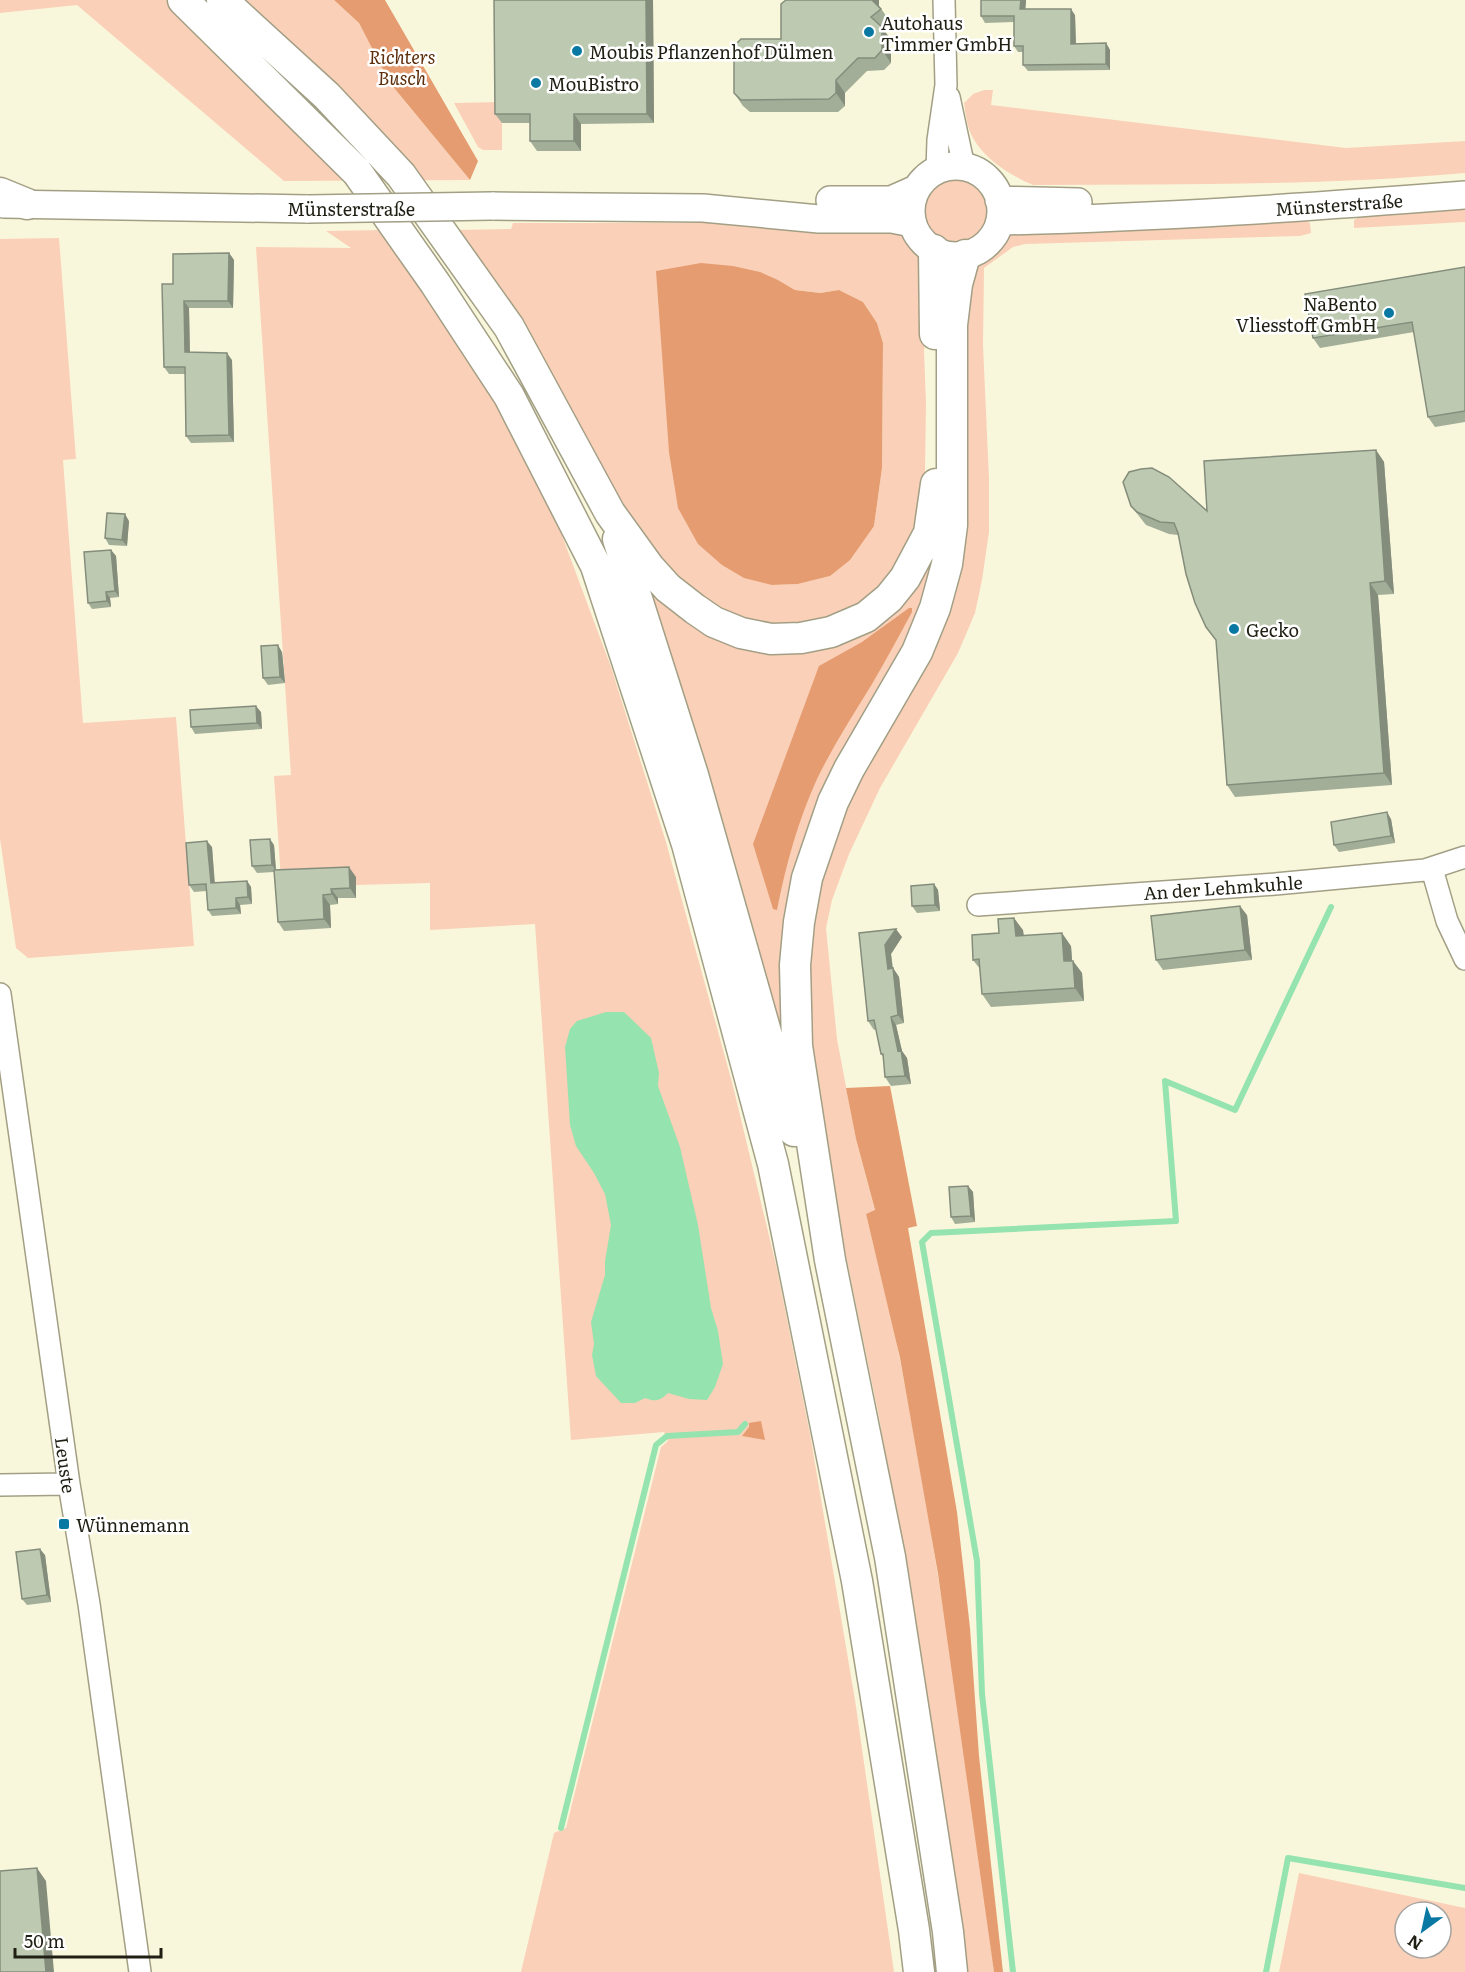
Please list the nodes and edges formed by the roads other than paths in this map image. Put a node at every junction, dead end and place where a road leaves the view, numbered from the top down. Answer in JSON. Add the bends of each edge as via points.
{"nodes":[{"id":1,"x":170,"y":0,"type":"edge"},
{"id":2,"x":183,"y":0,"type":"edge"},
{"id":3,"x":222,"y":0,"type":"edge"},
{"id":4,"x":944,"y":0,"type":"edge"},
{"id":5,"x":241,"y":55,"type":"junction"},
{"id":6,"x":946,"y":85,"type":"junction"},
{"id":7,"x":964,"y":166,"type":"junction"},
{"id":8,"x":937,"y":170,"type":"junction"},
{"id":9,"x":916,"y":189,"type":"junction"},
{"id":10,"x":1465,"y":195,"type":"edge"},
{"id":11,"x":9,"y":200,"type":"edge"},
{"id":12,"x":703,"y":208,"type":"junction"},
{"id":13,"x":1000,"y":210,"type":"junction"},
{"id":14,"x":912,"y":223,"type":"junction"},
{"id":15,"x":934,"y":250,"type":"junction"},
{"id":16,"x":965,"y":255,"type":"junction"},
{"id":17,"x":610,"y":513,"type":"junction"},
{"id":18,"x":1465,"y":857,"type":"edge"},
{"id":19,"x":1432,"y":869,"type":"junction"},
{"id":20,"x":978,"y":905,"type":"dead end"},
{"id":21,"x":1465,"y":959,"type":"edge"},
{"id":22,"x":0,"y":994,"type":"edge"},
{"id":23,"x":830,"y":1260,"type":"junction"},
{"id":24,"x":69,"y":1484,"type":"junction"},
{"id":25,"x":0,"y":1485,"type":"edge"},
{"id":26,"x":140,"y":1972,"type":"edge"},
{"id":27,"x":919,"y":1972,"type":"edge"},
{"id":28,"x":952,"y":1972,"type":"edge"}],
"edges":[{"from":1,"to":5,"type":"highway"},
{"from":2,"to":5,"type":"highway"},
{"from":3,"to":17,"type":"highway","via":[[327,96],[401,175],[509,327]]},
{"from":4,"to":6,"type":"street"},
{"from":5,"to":27,"type":"highway","via":[[357,172],[435,283],[509,396],[596,566],[687,844],[773,1164],[857,1581]]},
{"from":6,"to":7,"type":"street"},
{"from":6,"to":8,"type":"street"},
{"from":7,"to":8,"type":"main road"},
{"from":7,"to":13,"type":"main road","via":[[987,178]]},
{"from":8,"to":9,"type":"main road"},
{"from":9,"to":12,"type":"main road","name":"Münsterstraße","via":[[891,200],[815,200]]},
{"from":9,"to":14,"type":"main road"},
{"from":10,"to":13,"type":"main road","name":"Münsterstraße","via":[[1213,212],[1095,202]]},
{"from":11,"to":12,"type":"main road","name":"Münsterstraße","bridge":true,"via":[[308,209]]},
{"from":12,"to":14,"type":"main road","name":"Münsterstraße"},
{"from":13,"to":16,"type":"main road","via":[[995,233],[988,243]]},
{"from":14,"to":15,"type":"main road","via":[[924,243]]},
{"from":15,"to":16,"type":"main road"},
{"from":15,"to":17,"type":"highway","via":[[937,476],[929,533],[905,578],[866,617],[831,632],[801,638],[771,639],[741,633],[714,622],[668,588]]},
{"from":16,"to":23,"type":"highway","via":[[952,325],[952,525],[947,564],[917,652],[833,802],[807,878],[800,921],[795,965],[797,1046]]},
{"from":17,"to":23,"type":"highway","via":[[693,775]]},
{"from":18,"to":19,"type":"street","name":"An der Lehmkuhle"},
{"from":19,"to":20,"type":"street","name":"An der Lehmkuhle"},
{"from":19,"to":21,"type":"street","via":[[1446,921]]},
{"from":22,"to":24,"type":"street","name":"Leuste"},
{"from":23,"to":28,"type":"highway","via":[[890,1557]]},
{"from":24,"to":25,"type":"street"},
{"from":24,"to":26,"type":"street","name":"Leuste"}]}
